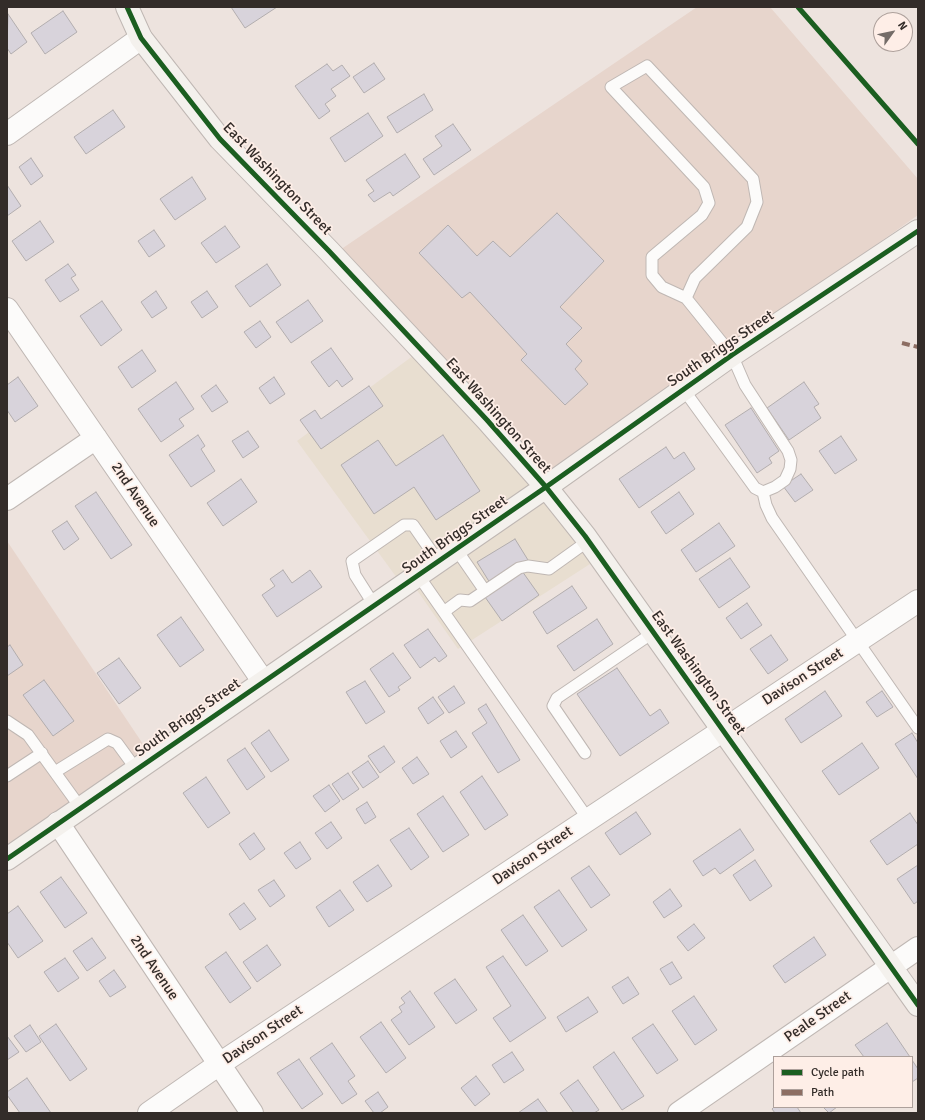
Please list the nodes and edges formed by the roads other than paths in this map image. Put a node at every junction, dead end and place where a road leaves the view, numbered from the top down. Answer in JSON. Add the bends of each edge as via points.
{"nodes":[{"id":1,"x":127,"y":7,"type":"edge"},
{"id":2,"x":141,"y":38,"type":"junction"},
{"id":3,"x":7,"y":134,"type":"edge"},
{"id":4,"x":918,"y":231,"type":"edge"},
{"id":5,"x":686,"y":298,"type":"junction"},
{"id":6,"x":7,"y":309,"type":"edge"},
{"id":7,"x":732,"y":355,"type":"junction"},
{"id":8,"x":684,"y":390,"type":"junction"},
{"id":9,"x":96,"y":438,"type":"junction"},
{"id":10,"x":546,"y":487,"type":"junction"},
{"id":11,"x":763,"y":492,"type":"junction"},
{"id":12,"x":7,"y":499,"type":"edge"},
{"id":13,"x":588,"y":541,"type":"junction"},
{"id":14,"x":447,"y":555,"type":"junction"},
{"id":15,"x":418,"y":575,"type":"junction"},
{"id":16,"x":485,"y":591,"type":"junction"},
{"id":17,"x":918,"y":601,"type":"edge"},
{"id":18,"x":374,"y":605,"type":"junction"},
{"id":19,"x":445,"y":611,"type":"junction"},
{"id":20,"x":654,"y":632,"type":"junction"},
{"id":21,"x":857,"y":641,"type":"junction"},
{"id":22,"x":263,"y":682,"type":"junction"},
{"id":23,"x":7,"y":721,"type":"edge"},
{"id":24,"x":918,"y":728,"type":"edge"},
{"id":25,"x":724,"y":730,"type":"junction"},
{"id":26,"x":42,"y":752,"type":"junction"},
{"id":27,"x":585,"y":752,"type":"dead end"},
{"id":28,"x":136,"y":769,"type":"junction"},
{"id":29,"x":56,"y":772,"type":"junction"},
{"id":30,"x":7,"y":776,"type":"edge"},
{"id":31,"x":80,"y":807,"type":"junction"},
{"id":32,"x":588,"y":819,"type":"junction"},
{"id":33,"x":58,"y":823,"type":"junction"},
{"id":34,"x":7,"y":858,"type":"edge"},
{"id":35,"x":918,"y":948,"type":"edge"},
{"id":36,"x":890,"y":966,"type":"junction"},
{"id":37,"x":918,"y":1005,"type":"edge"},
{"id":38,"x":218,"y":1065,"type":"junction"},
{"id":39,"x":149,"y":1113,"type":"edge"},
{"id":40,"x":252,"y":1113,"type":"edge"},
{"id":41,"x":679,"y":1113,"type":"edge"}],
"edges":[{"from":1,"to":2,"type":"street","name":"East Washington Street"},
{"from":2,"to":3,"type":"street"},
{"from":2,"to":10,"type":"street","name":"East Washington Street","via":[[220,139],[329,251]]},
{"from":4,"to":7,"type":"street","name":"South Briggs Street"},
{"from":5,"to":5,"type":"lane","via":[[696,278],[747,227],[757,202],[753,179],[647,66],[611,87],[704,187],[708,203],[702,215],[652,257],[652,275],[662,287]]},
{"from":5,"to":7,"type":"lane"},
{"from":6,"to":9,"type":"street","name":"2nd Avenue"},
{"from":7,"to":8,"type":"street","name":"South Briggs Street"},
{"from":7,"to":11,"type":"lane","via":[[745,385],[788,451],[791,460],[785,480]]},
{"from":8,"to":10,"type":"street","name":"South Briggs Street"},
{"from":8,"to":11,"type":"lane","via":[[755,488]]},
{"from":9,"to":12,"type":"street"},
{"from":9,"to":22,"type":"street","name":"2nd Avenue"},
{"from":10,"to":13,"type":"street","name":"East Washington Street"},
{"from":10,"to":14,"type":"street","name":"South Briggs Street"},
{"from":11,"to":21,"type":"lane","via":[[772,518]]},
{"from":13,"to":16,"type":"lane","via":[[549,570],[528,566],[519,568]]},
{"from":13,"to":20,"type":"street","name":"East Washington Street"},
{"from":14,"to":15,"type":"street","name":"South Briggs Street"},
{"from":14,"to":16,"type":"lane"},
{"from":14,"to":18,"type":"lane","via":[[413,525],[404,525],[352,561],[355,575]]},
{"from":15,"to":18,"type":"street","name":"South Briggs Street"},
{"from":15,"to":19,"type":"lane"},
{"from":16,"to":19,"type":"lane","via":[[470,601],[460,600]]},
{"from":17,"to":21,"type":"street","name":"Davison Street"},
{"from":18,"to":22,"type":"street","name":"South Briggs Street"},
{"from":19,"to":32,"type":"lane"},
{"from":20,"to":25,"type":"street","name":"East Washington Street"},
{"from":20,"to":27,"type":"lane","via":[[557,698],[553,706]]},
{"from":21,"to":24,"type":"lane"},
{"from":21,"to":25,"type":"street","name":"Davison Street"},
{"from":22,"to":28,"type":"street","name":"South Briggs Street"},
{"from":23,"to":26,"type":"lane","via":[[28,736]]},
{"from":25,"to":32,"type":"street","name":"Davison Street"},
{"from":25,"to":36,"type":"street","name":"East Washington Street"},
{"from":26,"to":29,"type":"lane"},
{"from":26,"to":30,"type":"lane"},
{"from":28,"to":29,"type":"lane","via":[[117,743],[108,739]]},
{"from":28,"to":31,"type":"street","name":"South Briggs Street"},
{"from":29,"to":31,"type":"lane"},
{"from":31,"to":33,"type":"street","name":"South Briggs Street"},
{"from":32,"to":38,"type":"street","name":"Davison Street"},
{"from":33,"to":34,"type":"street","name":"South Briggs Street"},
{"from":33,"to":38,"type":"street","name":"2nd Avenue"},
{"from":35,"to":36,"type":"street","name":"Peale Street"},
{"from":36,"to":37,"type":"street","name":"East Washington Street"},
{"from":36,"to":41,"type":"street","name":"Peale Street"},
{"from":38,"to":39,"type":"street","name":"Davison Street"},
{"from":38,"to":40,"type":"street","name":"2nd Avenue"}]}
